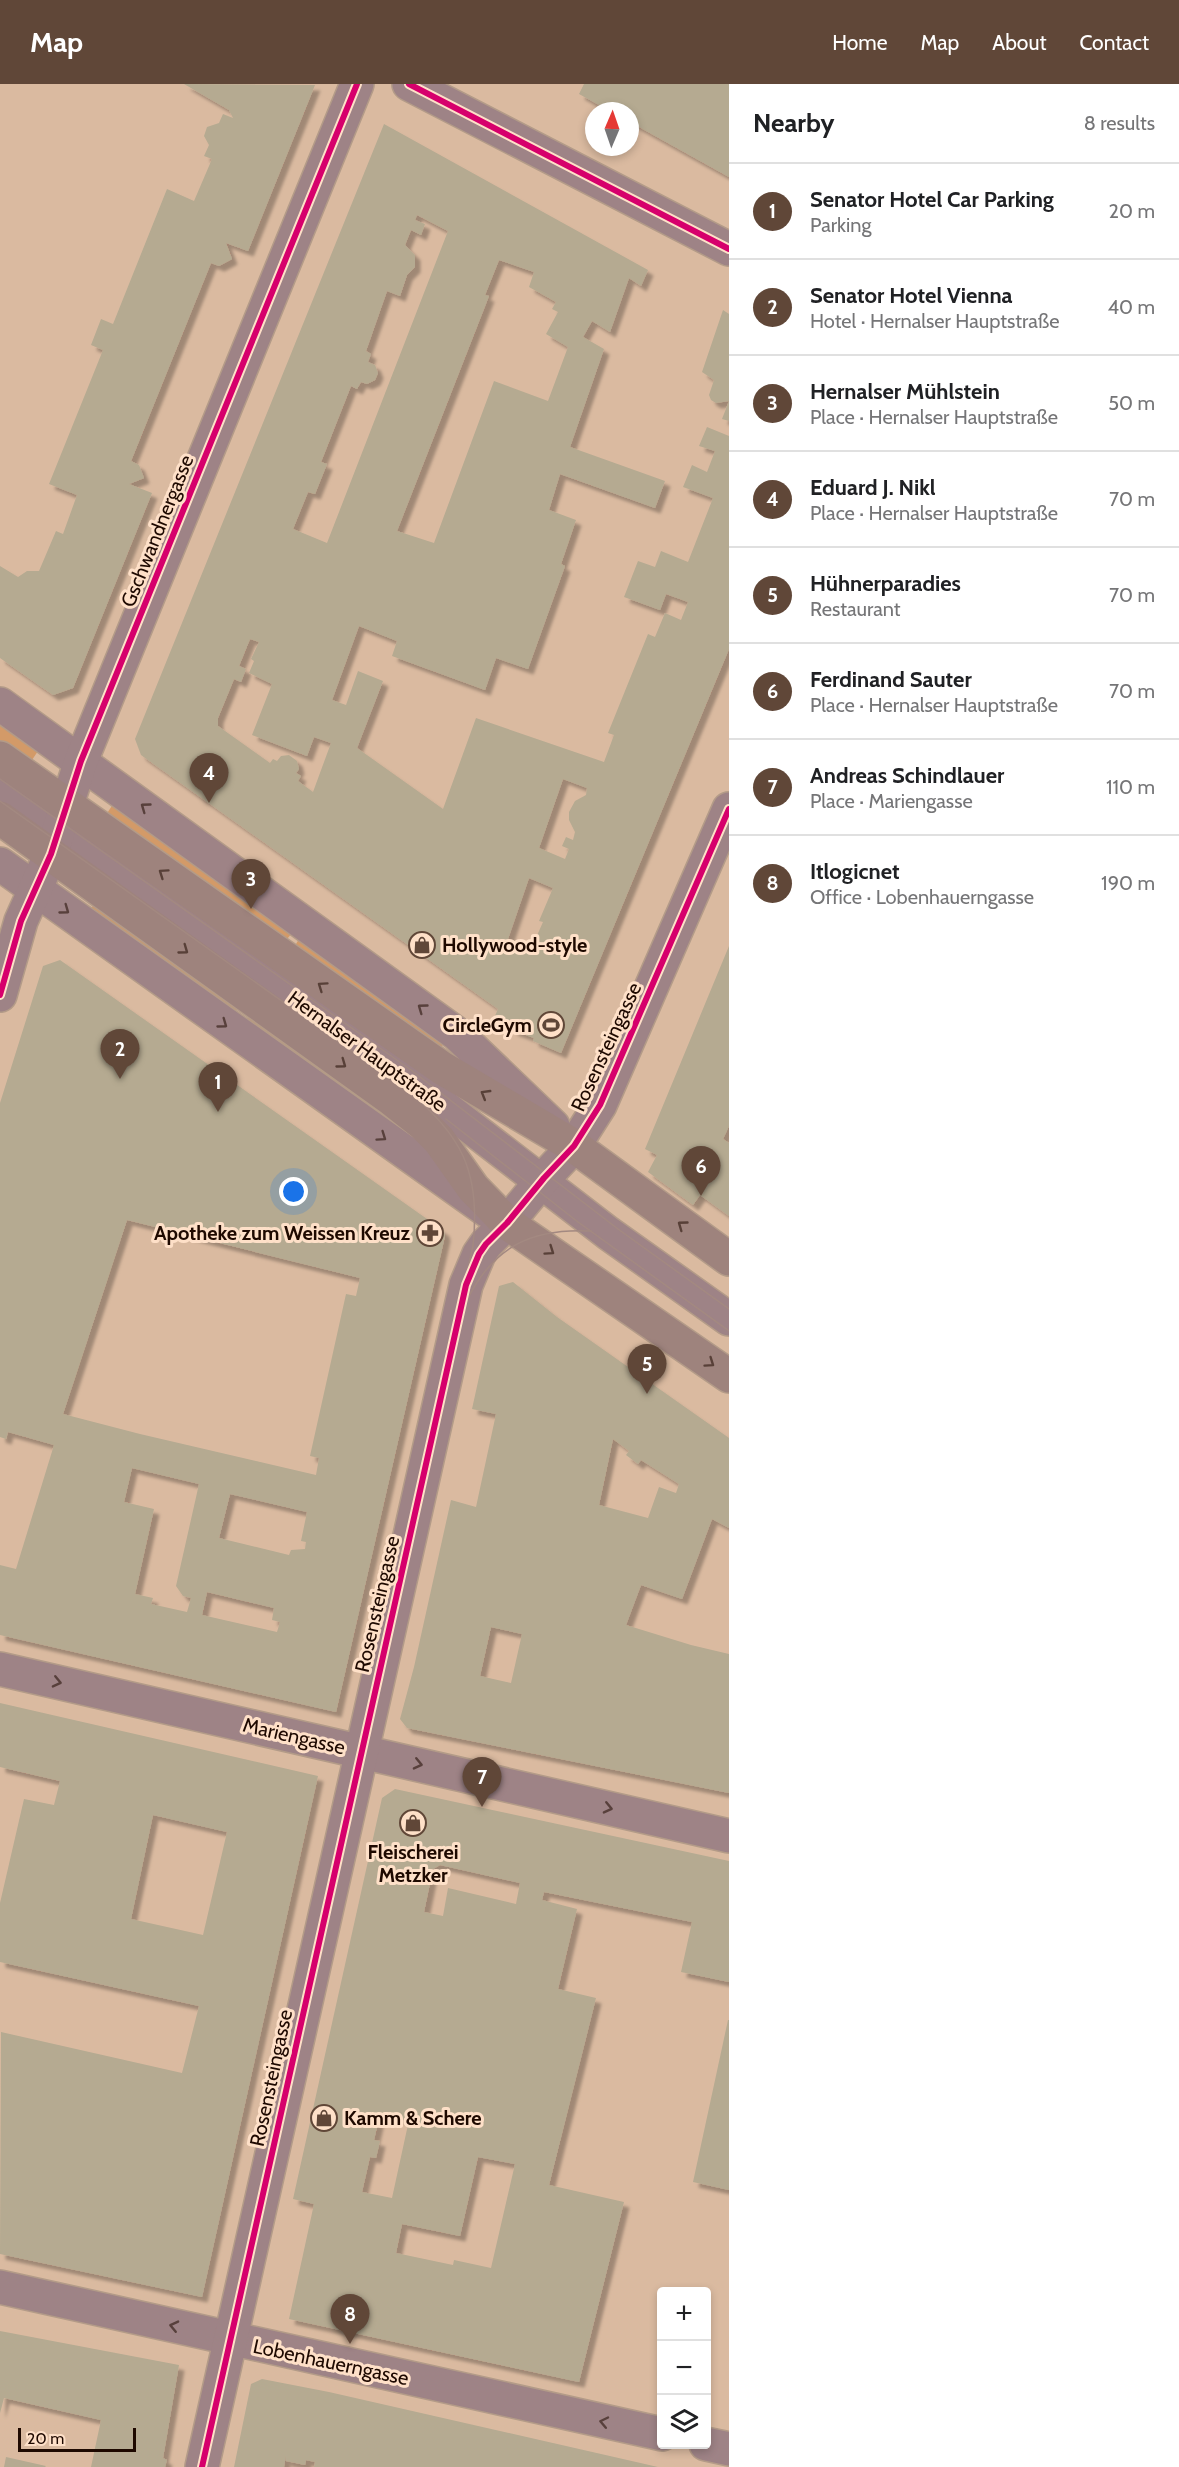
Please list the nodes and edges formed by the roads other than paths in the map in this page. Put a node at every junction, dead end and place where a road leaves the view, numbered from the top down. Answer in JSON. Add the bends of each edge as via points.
{"nodes":[{"id":1,"x":357,"y":84,"type":"edge"},
{"id":2,"x":409,"y":84,"type":"edge"},
{"id":3,"x":729,"y":249,"type":"edge"},
{"id":4,"x":0,"y":704,"type":"edge"},
{"id":5,"x":0,"y":758,"type":"edge"},
{"id":6,"x":81,"y":761,"type":"junction"},
{"id":7,"x":0,"y":790,"type":"edge"},
{"id":8,"x":729,"y":808,"type":"edge"},
{"id":9,"x":0,"y":818,"type":"edge"},
{"id":10,"x":59,"y":830,"type":"junction"},
{"id":11,"x":0,"y":864,"type":"edge"},
{"id":12,"x":34,"y":888,"type":"junction"},
{"id":13,"x":0,"y":995,"type":"edge"},
{"id":14,"x":573,"y":1146,"type":"junction"},
{"id":15,"x":542,"y":1181,"type":"junction"},
{"id":16,"x":507,"y":1223,"type":"junction"},
{"id":17,"x":729,"y":1259,"type":"edge"},
{"id":18,"x":729,"y":1318,"type":"edge"},
{"id":19,"x":729,"y":1376,"type":"edge"},
{"id":20,"x":0,"y":1669,"type":"edge"},
{"id":21,"x":361,"y":1751,"type":"junction"},
{"id":22,"x":729,"y":1836,"type":"edge"},
{"id":23,"x":0,"y":2287,"type":"edge"},
{"id":24,"x":231,"y":2340,"type":"junction"},
{"id":25,"x":657,"y":2433,"type":"edge"},
{"id":26,"x":711,"y":2445,"type":"edge"},
{"id":27,"x":729,"y":2449,"type":"edge"},
{"id":28,"x":202,"y":2467,"type":"edge"}],
"edges":[{"from":1,"to":6,"type":"street","name":"Gschwandnergasse"},
{"from":2,"to":3,"type":"street"},
{"from":4,"to":6,"type":"street","name":"Hernalser Hauptstraße"},
{"from":5,"to":10,"type":"main road","name":"Hernalser Hauptstraße"},
{"from":6,"to":10,"type":"street","name":"Gschwandnergasse"},
{"from":14,"to":6,"type":"street","name":"Hernalser Hauptstraße","one_way":true,"via":[[457,1034]]},
{"from":7,"to":10,"type":"street","name":"Hernalser Hauptstraße"},
{"from":8,"to":14,"type":"street","name":"Rosensteingasse","via":[[608,1090]]},
{"from":9,"to":10,"type":"main road","name":"Hernalser Hauptstraße"},
{"from":10,"to":12,"type":"street","name":"Gschwandnergasse"},
{"from":14,"to":10,"type":"main road","name":"Hernalser Hauptstraße","one_way":true},
{"from":10,"to":15,"type":"street","name":"Hernalser Hauptstraße"},
{"from":10,"to":16,"type":"main road","name":"Hernalser Hauptstraße","one_way":true,"via":[[423,1124],[473,1188]]},
{"from":11,"to":12,"type":"street","name":"Hernalser Hauptstraße"},
{"from":12,"to":13,"type":"street","name":"Gschwandnergasse"},
{"from":12,"to":16,"type":"street","name":"Hernalser Hauptstraße","one_way":true},
{"from":14,"to":15,"type":"street","name":"Rosensteingasse"},
{"from":17,"to":14,"type":"main road","name":"Hernalser Hauptstraße","one_way":true},
{"from":15,"to":16,"type":"street","name":"Rosensteingasse"},
{"from":15,"to":18,"type":"street","name":"Hernalser Hauptstraße"},
{"from":16,"to":19,"type":"main road","name":"Hernalser Hauptstraße","one_way":true},
{"from":16,"to":21,"type":"street","name":"Rosensteingasse","via":[[479,1254],[466,1285]]},
{"from":20,"to":21,"type":"street","name":"Mariengasse","one_way":true},
{"from":21,"to":22,"type":"street","name":"Mariengasse","one_way":true},
{"from":21,"to":24,"type":"street","name":"Rosensteingasse"},
{"from":24,"to":23,"type":"street","name":"Lobenhauerngasse","one_way":true},
{"from":25,"to":24,"type":"street","name":"Lobenhauerngasse","one_way":true},
{"from":24,"to":28,"type":"street","name":"Rosensteingasse"},
{"from":26,"to":27,"type":"street"}]}
